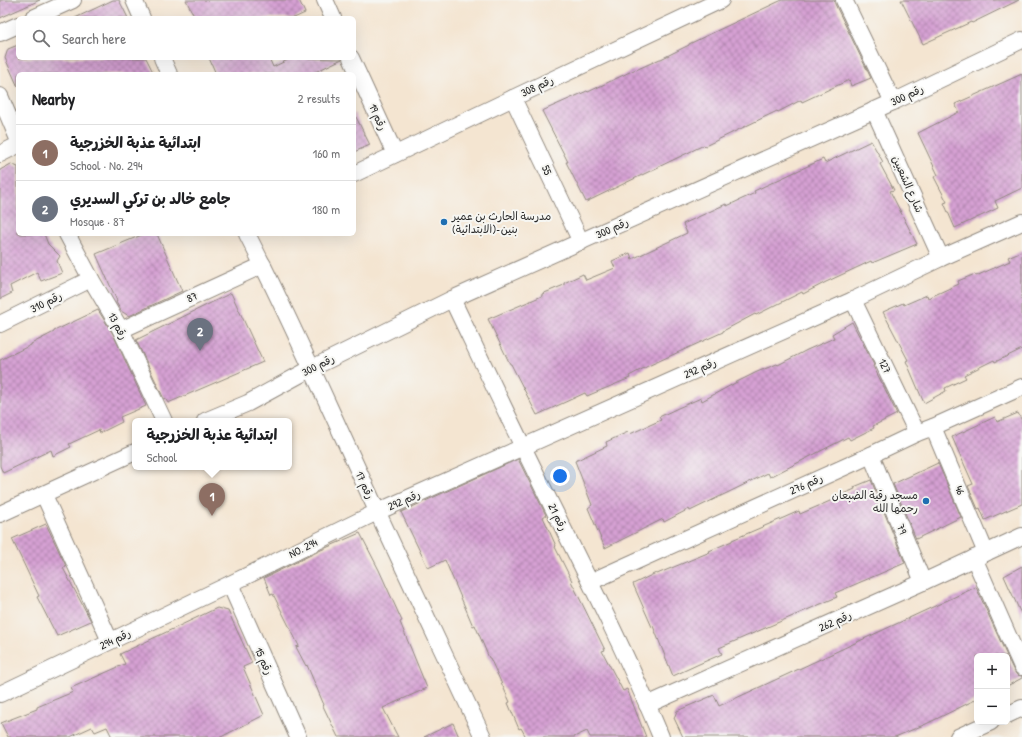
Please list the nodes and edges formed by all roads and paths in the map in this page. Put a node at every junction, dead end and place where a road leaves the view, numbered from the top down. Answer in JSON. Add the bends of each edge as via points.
{"nodes":[{"id":1,"x":73,"y":0,"type":"edge"},
{"id":2,"x":134,"y":0,"type":"edge"},
{"id":3,"x":722,"y":0,"type":"edge"},
{"id":4,"x":844,"y":0,"type":"edge"},
{"id":5,"x":37,"y":16,"type":"edge"},
{"id":6,"x":141,"y":16,"type":"edge"},
{"id":7,"x":16,"y":26,"type":"edge"},
{"id":8,"x":0,"y":33,"type":"edge"},
{"id":9,"x":1022,"y":40,"type":"edge"},
{"id":10,"x":163,"y":60,"type":"edge"},
{"id":11,"x":352,"y":60,"type":"edge"},
{"id":12,"x":168,"y":72,"type":"edge"},
{"id":13,"x":0,"y":96,"type":"edge"},
{"id":14,"x":513,"y":98,"type":"junction"},
{"id":15,"x":893,"y":102,"type":"junction"},
{"id":16,"x":874,"y":110,"type":"junction"},
{"id":17,"x":16,"y":134,"type":"edge"},
{"id":18,"x":16,"y":146,"type":"edge"},
{"id":19,"x":0,"y":154,"type":"edge"},
{"id":20,"x":395,"y":154,"type":"junction"},
{"id":21,"x":356,"y":173,"type":"edge"},
{"id":22,"x":1022,"y":222,"type":"edge"},
{"id":23,"x":69,"y":236,"type":"edge"},
{"id":24,"x":248,"y":236,"type":"edge"},
{"id":25,"x":581,"y":242,"type":"junction"},
{"id":26,"x":941,"y":258,"type":"junction"},
{"id":27,"x":263,"y":265,"type":"junction"},
{"id":28,"x":92,"y":279,"type":"junction"},
{"id":29,"x":452,"y":299,"type":"junction"},
{"id":30,"x":853,"y":300,"type":"junction"},
{"id":31,"x":0,"y":324,"type":"edge"},
{"id":32,"x":121,"y":330,"type":"junction"},
{"id":33,"x":312,"y":368,"type":"junction"},
{"id":34,"x":1022,"y":387,"type":"edge"},
{"id":35,"x":163,"y":418,"type":"edge"},
{"id":36,"x":212,"y":418,"type":"edge"},
{"id":37,"x":933,"y":427,"type":"junction"},
{"id":38,"x":916,"y":433,"type":"junction"},
{"id":39,"x":523,"y":446,"type":"junction"},
{"id":40,"x":132,"y":453,"type":"edge"},
{"id":41,"x":871,"y":455,"type":"junction"},
{"id":42,"x":44,"y":495,"type":"junction"},
{"id":43,"x":377,"y":512,"type":"junction"},
{"id":44,"x":0,"y":514,"type":"edge"},
{"id":45,"x":1022,"y":536,"type":"edge"},
{"id":46,"x":980,"y":555,"type":"junction"},
{"id":47,"x":590,"y":582,"type":"junction"},
{"id":48,"x":923,"y":582,"type":"junction"},
{"id":49,"x":230,"y":584,"type":"junction"},
{"id":50,"x":110,"y":641,"type":"junction"},
{"id":51,"x":1022,"y":667,"type":"edge"},
{"id":52,"x":0,"y":694,"type":"edge"},
{"id":53,"x":648,"y":704,"type":"junction"},
{"id":54,"x":1022,"y":708,"type":"edge"},
{"id":55,"x":1010,"y":714,"type":"edge"},
{"id":56,"x":984,"y":725,"type":"edge"},
{"id":57,"x":293,"y":736,"type":"edge"},
{"id":58,"x":483,"y":737,"type":"edge"},
{"id":59,"x":661,"y":737,"type":"edge"},
{"id":60,"x":958,"y":737,"type":"edge"}],
"edges":[{"from":1,"to":5,"type":"street"},
{"from":2,"to":6,"type":"street"},
{"from":3,"to":14,"type":"street","name":"رقم 308"},
{"from":4,"to":15,"type":"street"},
{"from":7,"to":8,"type":"street"},
{"from":9,"to":15,"type":"street","name":"رقم 300"},
{"from":10,"to":12,"type":"street"},
{"from":11,"to":20,"type":"street","name":"رقم 19"},
{"from":13,"to":17,"type":"street"},
{"from":14,"to":20,"type":"street","name":"رقم 308"},
{"from":14,"to":25,"type":"street","name":"55"},
{"from":15,"to":16,"type":"street","name":"رقم 300"},
{"from":16,"to":25,"type":"street","name":"رقم 300"},
{"from":16,"to":26,"type":"street","name":"شارع الشعبين"},
{"from":18,"to":19,"type":"street"},
{"from":20,"to":21,"type":"street","name":"رقم 308"},
{"from":22,"to":26,"type":"street","name":"رقم 292"},
{"from":23,"to":28,"type":"street","name":"رقم 13"},
{"from":24,"to":27,"type":"street","name":"رقم 17"},
{"from":25,"to":29,"type":"street","name":"رقم 300"},
{"from":26,"to":30,"type":"street","name":"رقم 292"},
{"from":27,"to":32,"type":"street","name":"87"},
{"from":27,"to":33,"type":"street","name":"رقم 17"},
{"from":28,"to":31,"type":"street","name":"رقم 310"},
{"from":28,"to":32,"type":"street","name":"رقم 13"},
{"from":29,"to":33,"type":"street","name":"رقم 300"},
{"from":29,"to":39,"type":"street","name":"رقم 21"},
{"from":30,"to":38,"type":"street","name":"127"},
{"from":30,"to":39,"type":"street","name":"رقم 292"},
{"from":32,"to":35,"type":"street","name":"رقم 13"},
{"from":33,"to":36,"type":"street","name":"رقم 300","via":[[248,403]]},
{"from":33,"to":43,"type":"street","name":"رقم 17"},
{"from":34,"to":37,"type":"street","name":"رقم 276"},
{"from":37,"to":38,"type":"street","name":"رقم 276"},
{"from":37,"to":46,"type":"street","name":"46"},
{"from":38,"to":41,"type":"street","name":"رقم 276"},
{"from":39,"to":43,"type":"street","name":"رقم 292"},
{"from":39,"to":47,"type":"street","name":"رقم 21"},
{"from":40,"to":42,"type":"street"},
{"from":41,"to":47,"type":"street","name":"رقم 276"},
{"from":41,"to":48,"type":"street","name":"79"},
{"from":42,"to":44,"type":"street"},
{"from":42,"to":50,"type":"street"},
{"from":43,"to":49,"type":"street","name":"NO. 294"},
{"from":43,"to":58,"type":"street","name":"رقم 17"},
{"from":45,"to":46,"type":"street","name":"رقم 262"},
{"from":46,"to":48,"type":"street","name":"رقم 262"},
{"from":46,"to":51,"type":"street","name":"46"},
{"from":47,"to":53,"type":"street","name":"رقم 21"},
{"from":48,"to":53,"type":"street","name":"رقم 262"},
{"from":49,"to":50,"type":"street","name":"رقم 294"},
{"from":49,"to":57,"type":"street","name":"رقم 15"},
{"from":50,"to":52,"type":"street","name":"رقم 294"},
{"from":53,"to":59,"type":"street","name":"رقم 21"},
{"from":54,"to":55,"type":"street"},
{"from":56,"to":60,"type":"street"}]}
